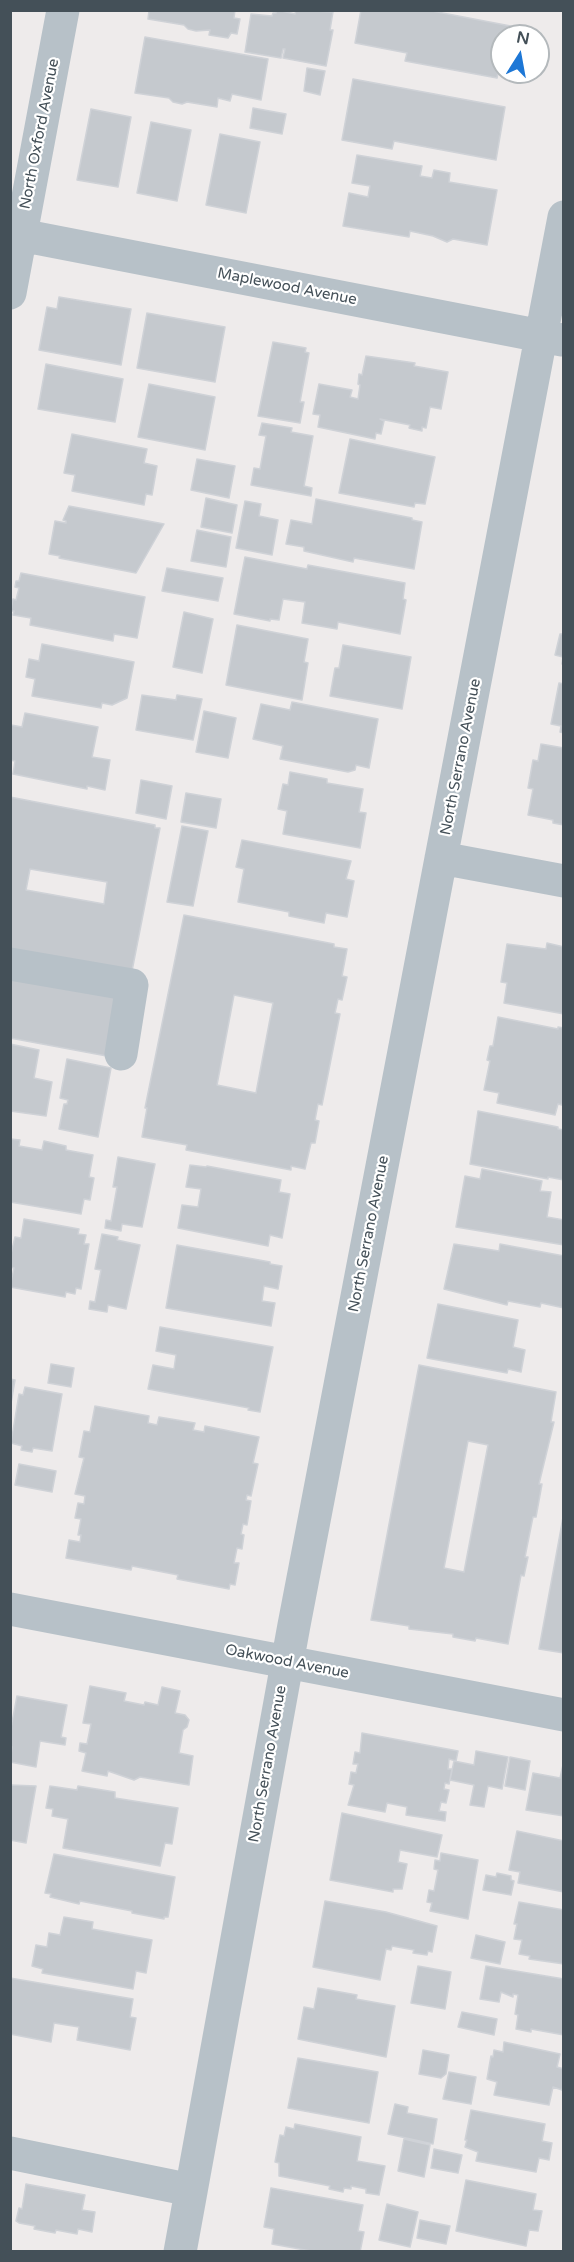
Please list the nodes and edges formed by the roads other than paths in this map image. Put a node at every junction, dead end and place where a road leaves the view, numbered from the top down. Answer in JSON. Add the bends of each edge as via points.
{"nodes":[{"id":1,"x":63,"y":10,"type":"edge"},
{"id":2,"x":564,"y":217,"type":"edge"},
{"id":3,"x":16,"y":234,"type":"edge"},
{"id":4,"x":10,"y":293,"type":"edge"},
{"id":5,"x":552,"y":338,"type":"edge"},
{"id":6,"x":441,"y":858,"type":"junction"},
{"id":7,"x":564,"y":881,"type":"edge"},
{"id":8,"x":10,"y":964,"type":"edge"},
{"id":9,"x":121,"y":1054,"type":"dead end"},
{"id":10,"x":10,"y":1609,"type":"edge"},
{"id":11,"x":287,"y":1662,"type":"junction"},
{"id":12,"x":564,"y":1714,"type":"edge"},
{"id":13,"x":10,"y":2153,"type":"edge"},
{"id":14,"x":191,"y":2190,"type":"junction"},
{"id":15,"x":180,"y":2252,"type":"edge"}],
"edges":[{"from":1,"to":3,"type":"street","name":"North Oxford Avenue"},
{"from":2,"to":5,"type":"street","name":"North Serrano Avenue"},
{"from":3,"to":4,"type":"street","name":"North Oxford Avenue"},
{"from":3,"to":5,"type":"street","name":"Maplewood Avenue"},
{"from":5,"to":6,"type":"street","name":"North Serrano Avenue"},
{"from":6,"to":7,"type":"street"},
{"from":6,"to":11,"type":"street","name":"North Serrano Avenue"},
{"from":8,"to":9,"type":"street","via":[[132,985]]},
{"from":10,"to":11,"type":"street","name":"Oakwood Avenue"},
{"from":11,"to":12,"type":"street","name":"Oakwood Avenue"},
{"from":11,"to":14,"type":"street","name":"North Serrano Avenue"},
{"from":13,"to":14,"type":"street"},
{"from":14,"to":15,"type":"street","name":"North Serrano Avenue"}]}
